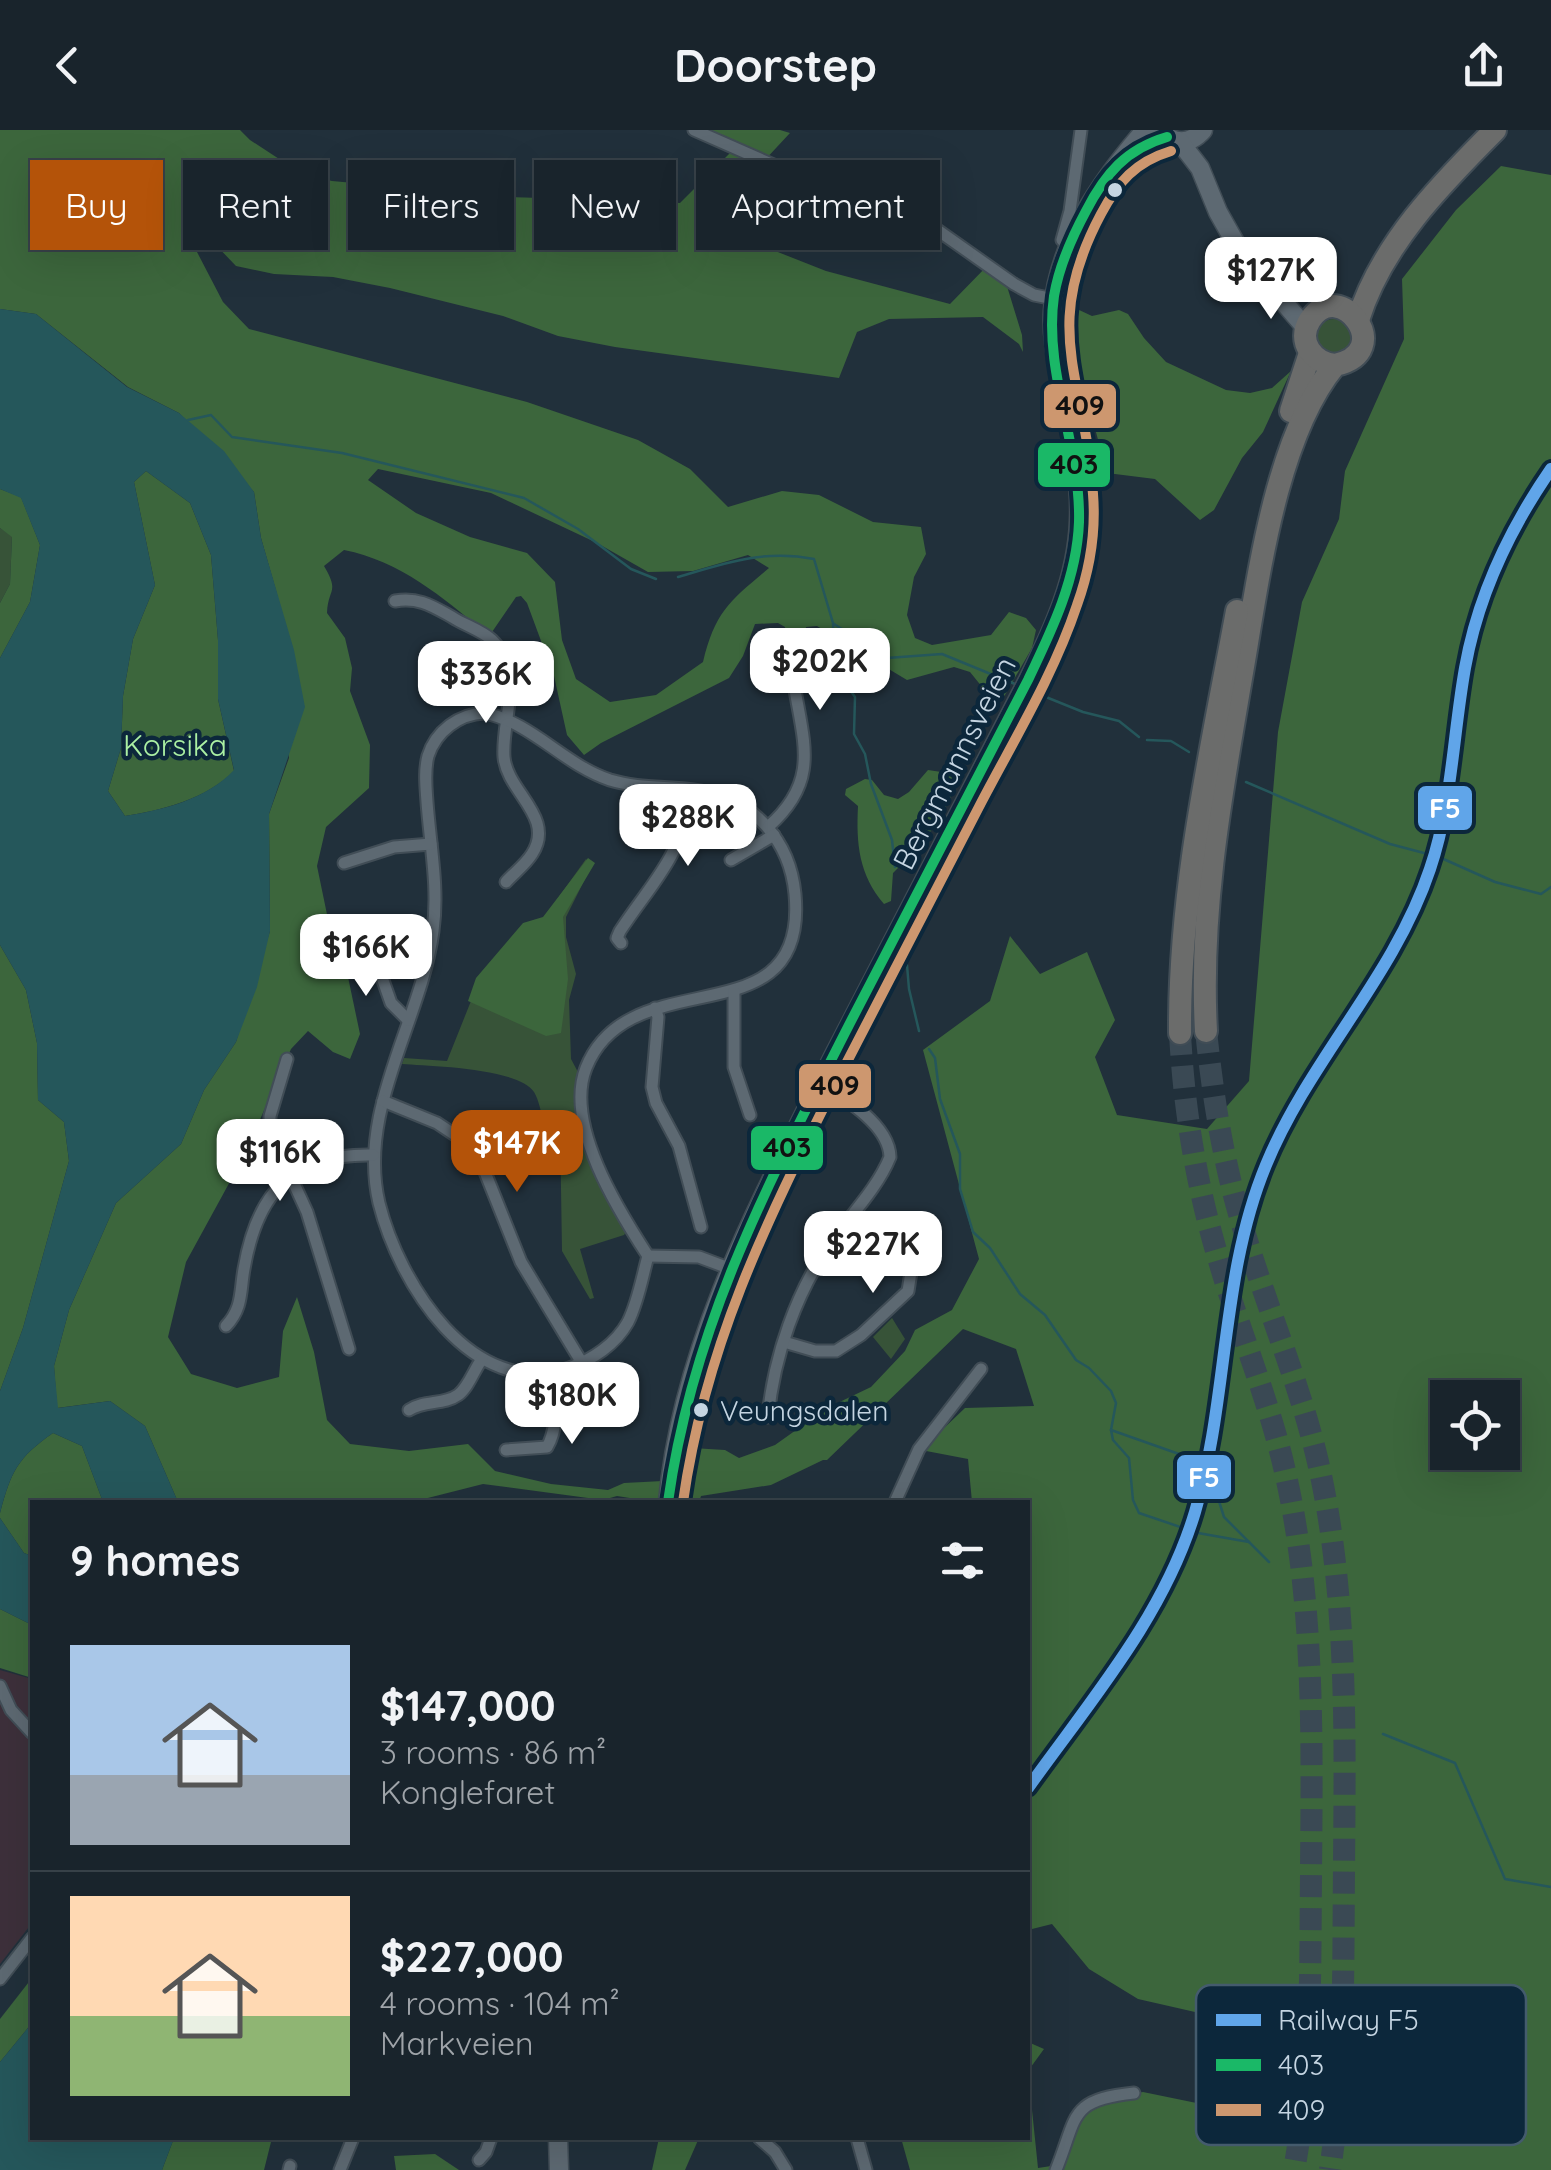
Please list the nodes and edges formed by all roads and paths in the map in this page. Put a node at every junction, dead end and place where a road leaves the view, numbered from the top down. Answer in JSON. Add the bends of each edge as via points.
{"nodes":[{"id":1,"x":694,"y":130,"type":"edge"},
{"id":2,"x":1080,"y":130,"type":"edge"},
{"id":3,"x":1145,"y":130,"type":"edge"},
{"id":4,"x":1482,"y":130,"type":"edge"},
{"id":5,"x":1495,"y":130,"type":"edge"},
{"id":6,"x":1202,"y":132,"type":"edge"},
{"id":7,"x":1169,"y":136,"type":"edge"},
{"id":8,"x":1129,"y":150,"type":"junction"},
{"id":9,"x":1200,"y":168,"type":"junction"},
{"id":10,"x":1062,"y":240,"type":"dead end"},
{"id":11,"x":1054,"y":300,"type":"junction"},
{"id":12,"x":1320,"y":316,"type":"junction"},
{"id":13,"x":1358,"y":320,"type":"junction"},
{"id":14,"x":1310,"y":353,"type":"junction"},
{"id":15,"x":1335,"y":365,"type":"junction"},
{"id":16,"x":395,"y":601,"type":"dead end"},
{"id":17,"x":796,"y":690,"type":"dead end"},
{"id":18,"x":508,"y":720,"type":"junction"},
{"id":19,"x":689,"y":790,"type":"junction"},
{"id":20,"x":771,"y":831,"type":"junction"},
{"id":21,"x":431,"y":844,"type":"junction"},
{"id":22,"x":730,"y":860,"type":"dead end"},
{"id":23,"x":344,"y":863,"type":"dead end"},
{"id":24,"x":506,"y":882,"type":"dead end"},
{"id":25,"x":621,"y":944,"type":"dead end"},
{"id":26,"x":372,"y":948,"type":"dead end"},
{"id":27,"x":734,"y":991,"type":"junction"},
{"id":28,"x":655,"y":1008,"type":"junction"},
{"id":29,"x":408,"y":1020,"type":"junction"},
{"id":30,"x":1206,"y":1031,"type":"tunnel mouth"},
{"id":31,"x":1180,"y":1033,"type":"tunnel mouth"},
{"id":32,"x":287,"y":1059,"type":"dead end"},
{"id":33,"x":820,"y":1084,"type":"junction"},
{"id":34,"x":383,"y":1101,"type":"junction"},
{"id":35,"x":750,"y":1115,"type":"dead end"},
{"id":36,"x":512,"y":1140,"type":"dead end"},
{"id":37,"x":373,"y":1155,"type":"junction"},
{"id":38,"x":480,"y":1162,"type":"junction"},
{"id":39,"x":289,"y":1175,"type":"junction"},
{"id":40,"x":849,"y":1218,"type":"junction"},
{"id":41,"x":702,"y":1227,"type":"dead end"},
{"id":42,"x":648,"y":1256,"type":"junction"},
{"id":43,"x":732,"y":1269,"type":"junction"},
{"id":44,"x":226,"y":1326,"type":"dead end"},
{"id":45,"x":784,"y":1342,"type":"junction"},
{"id":46,"x":349,"y":1349,"type":"dead end"},
{"id":47,"x":482,"y":1359,"type":"junction"},
{"id":48,"x":582,"y":1363,"type":"junction"},
{"id":49,"x":981,"y":1369,"type":"dead end"},
{"id":50,"x":409,"y":1410,"type":"dead end"},
{"id":51,"x":768,"y":1417,"type":"dead end"},
{"id":52,"x":506,"y":1450,"type":"dead end"},
{"id":53,"x":668,"y":1500,"type":"edge"},
{"id":54,"x":896,"y":1500,"type":"edge"},
{"id":55,"x":0,"y":1686,"type":"edge"},
{"id":56,"x":30,"y":1732,"type":"edge"},
{"id":57,"x":30,"y":1941,"type":"edge"},
{"id":58,"x":0,"y":1979,"type":"edge"},
{"id":59,"x":1134,"y":2094,"type":"dead end"},
{"id":60,"x":352,"y":2140,"type":"edge"},
{"id":61,"x":490,"y":2140,"type":"edge"},
{"id":62,"x":558,"y":2140,"type":"edge"},
{"id":63,"x":761,"y":2140,"type":"edge"},
{"id":64,"x":857,"y":2140,"type":"edge"},
{"id":65,"x":479,"y":2160,"type":"dead end"},
{"id":66,"x":340,"y":2170,"type":"edge"},
{"id":67,"x":558,"y":2170,"type":"edge"},
{"id":68,"x":786,"y":2170,"type":"edge"},
{"id":69,"x":866,"y":2170,"type":"edge"},
{"id":70,"x":1056,"y":2170,"type":"edge"}],
"edges":[{"from":1,"to":11,"type":"street","via":[[785,170],[892,198],[1014,284]]},
{"from":2,"to":10,"type":"street"},
{"from":3,"to":8,"type":"main road","name":"Bergmannsveien"},
{"from":4,"to":12,"type":"highway","via":[[1359,282]]},
{"from":5,"to":13,"type":"highway","via":[[1400,239],[1370,284]]},
{"from":6,"to":7,"type":"main road","via":[[1191,140]]},
{"from":6,"to":9,"type":"main road"},
{"from":7,"to":8,"type":"main road"},
{"from":7,"to":9,"type":"main road"},
{"from":8,"to":11,"type":"main road","name":"Bergmannsveien","via":[[1082,220]]},
{"from":9,"to":12,"type":"main road","via":[[1241,252],[1277,292]]},
{"from":11,"to":33,"type":"main road","name":"Bergmannsveien","via":[[1054,340],[1079,494],[1069,583],[1044,648]]},
{"from":12,"to":13,"type":"highway","via":[[1348,311]]},
{"from":12,"to":14,"type":"highway","via":[[1306,343]]},
{"from":13,"to":15,"type":"highway","via":[[1361,348]]},
{"from":14,"to":15,"type":"highway"},
{"from":14,"to":31,"type":"highway","via":[[1244,576],[1187,884]]},
{"from":15,"to":30,"type":"highway","via":[[1316,390],[1292,451],[1254,602],[1210,866]]},
{"from":16,"to":18,"type":"street","via":[[427,602],[491,639],[511,681]]},
{"from":17,"to":20,"type":"street","via":[[806,765]]},
{"from":18,"to":19,"type":"street","via":[[600,776]]},
{"from":18,"to":21,"type":"street","via":[[464,716],[434,742],[426,779]]},
{"from":18,"to":24,"type":"street","via":[[504,762],[539,830],[534,852]]},
{"from":19,"to":20,"type":"street","via":[[726,798]]},
{"from":19,"to":25,"type":"street","via":[[681,838],[620,931]]},
{"from":20,"to":22,"type":"street"},
{"from":20,"to":27,"type":"street","via":[[792,875],[794,930],[771,973]]},
{"from":21,"to":23,"type":"street","via":[[378,845]]},
{"from":21,"to":29,"type":"street","via":[[434,930]]},
{"from":26,"to":29,"type":"street","via":[[391,1003]]},
{"from":27,"to":28,"type":"street"},
{"from":27,"to":35,"type":"street","via":[[734,1067]]},
{"from":28,"to":41,"type":"street","via":[[652,1087],[686,1166]]},
{"from":28,"to":42,"type":"street","via":[[622,1023],[599,1045],[585,1071],[581,1099],[587,1137]]},
{"from":29,"to":34,"type":"street"},
{"from":32,"to":39,"type":"street","via":[[270,1131]]},
{"from":33,"to":40,"type":"street","via":[[855,1107],[890,1148],[888,1162]]},
{"from":33,"to":43,"type":"main road","name":"Bergmannsveien"},
{"from":34,"to":37,"type":"street"},
{"from":34,"to":38,"type":"street","via":[[437,1123]]},
{"from":36,"to":38,"type":"street"},
{"from":37,"to":39,"type":"street","via":[[340,1156]]},
{"from":37,"to":47,"type":"street","via":[[378,1199],[400,1263],[446,1326]]},
{"from":38,"to":48,"type":"street","via":[[521,1262]]},
{"from":39,"to":44,"type":"street","via":[[260,1212],[241,1305]]},
{"from":39,"to":46,"type":"street"},
{"from":40,"to":45,"type":"street","via":[[815,1268]]},
{"from":40,"to":45,"type":"street","via":[[904,1255],[911,1267],[908,1291],[842,1348],[822,1352]]},
{"from":42,"to":43,"type":"street","via":[[699,1258]]},
{"from":42,"to":48,"type":"street","via":[[627,1324]]},
{"from":43,"to":53,"type":"main road","name":"Bergmannsveien","via":[[690,1380]]},
{"from":45,"to":51,"type":"street"},
{"from":47,"to":48,"type":"street","via":[[526,1374]]},
{"from":47,"to":50,"type":"street","via":[[463,1392]]},
{"from":48,"to":52,"type":"street","via":[[565,1386],[548,1447]]},
{"from":49,"to":54,"type":"street","via":[[919,1449]]},
{"from":55,"to":56,"type":"street"},
{"from":57,"to":58,"type":"street"},
{"from":59,"to":70,"type":"street","via":[[1086,2105],[1072,2121]]},
{"from":60,"to":66,"type":"street"},
{"from":61,"to":65,"type":"street"},
{"from":62,"to":67,"type":"main road"},
{"from":63,"to":68,"type":"street"},
{"from":64,"to":69,"type":"street"}]}
